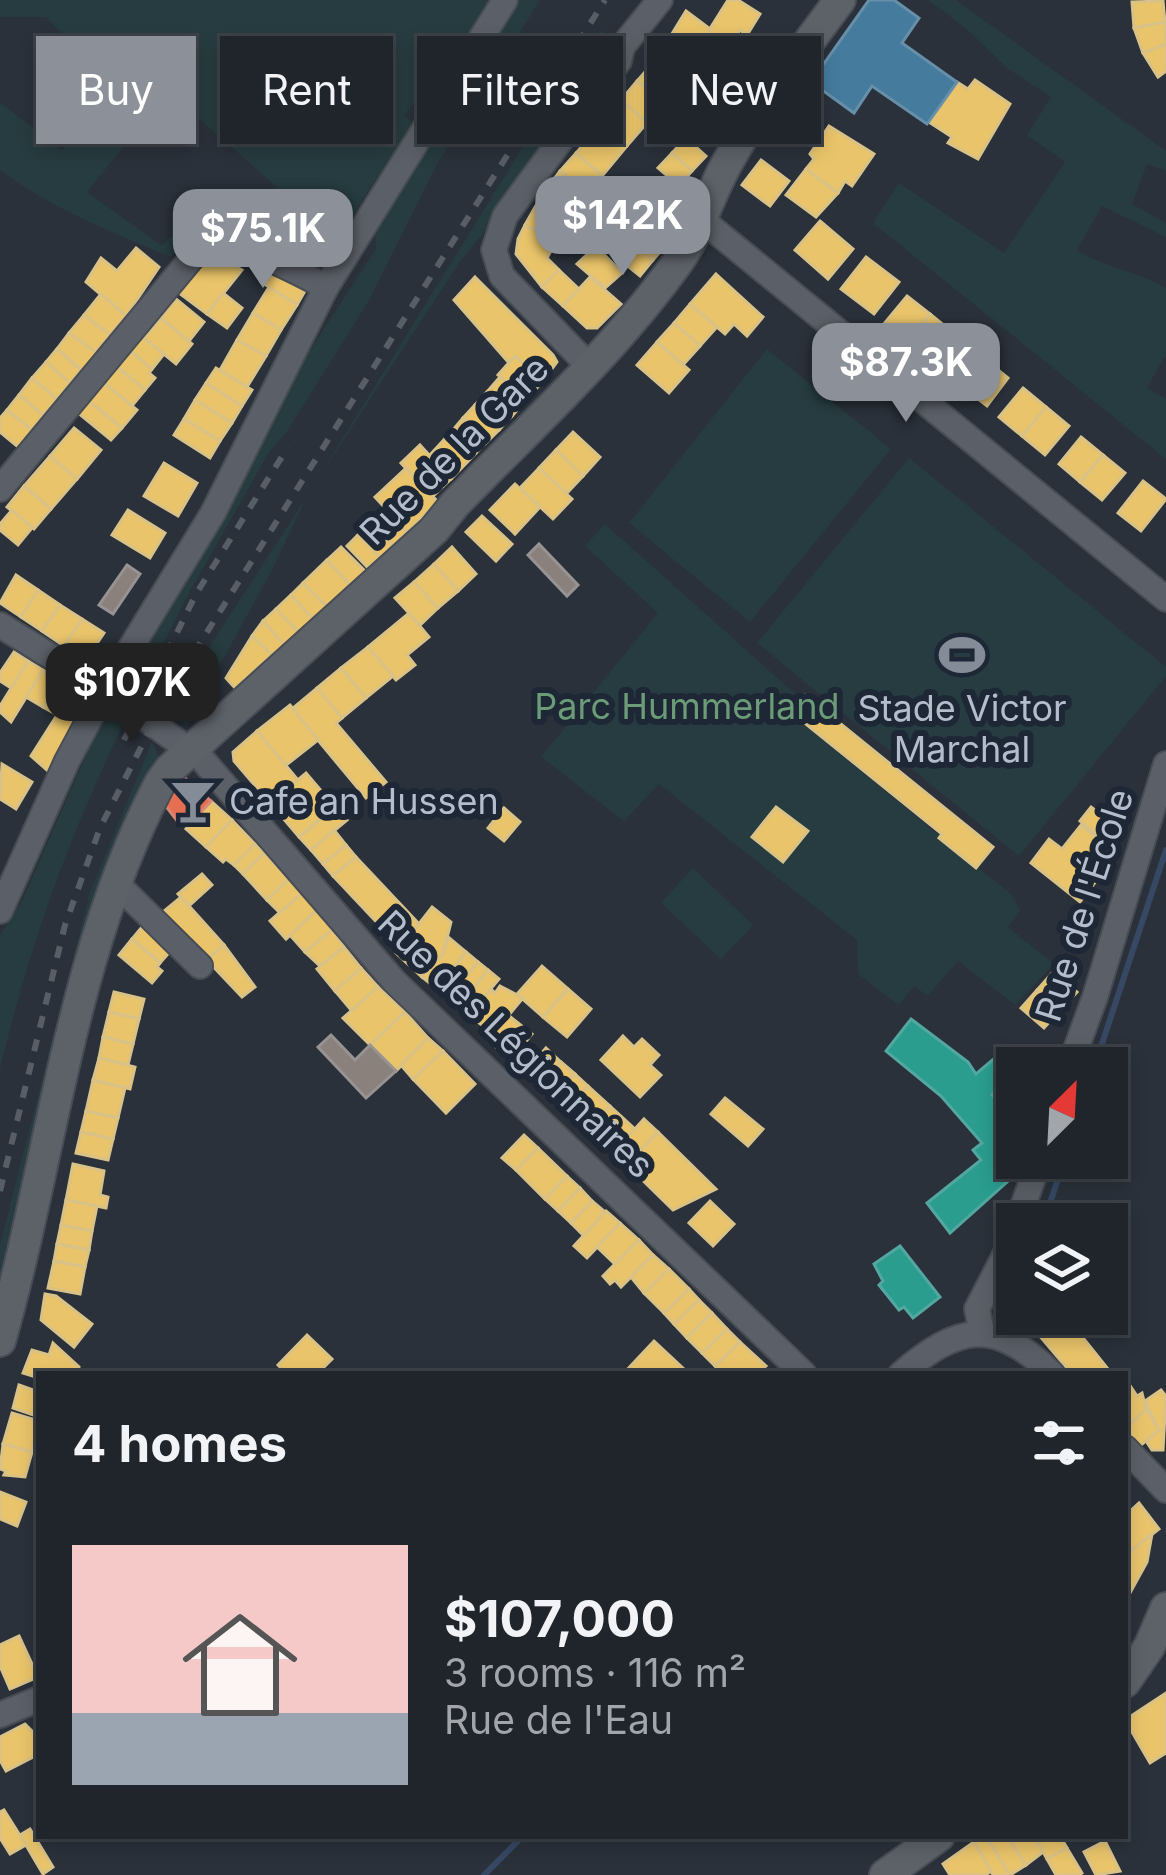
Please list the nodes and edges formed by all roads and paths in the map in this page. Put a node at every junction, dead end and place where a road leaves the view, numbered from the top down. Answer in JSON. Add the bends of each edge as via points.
{"nodes":[{"id":1,"x":506,"y":0,"type":"edge"},
{"id":2,"x":661,"y":0,"type":"edge"},
{"id":3,"x":840,"y":0,"type":"edge"},
{"id":4,"x":702,"y":220,"type":"junction"},
{"id":5,"x":326,"y":287,"type":"junction"},
{"id":6,"x":591,"y":368,"type":"junction"},
{"id":7,"x":0,"y":489,"type":"edge"},
{"id":8,"x":1166,"y":599,"type":"edge"},
{"id":9,"x":0,"y":625,"type":"edge"},
{"id":10,"x":105,"y":690,"type":"junction"},
{"id":11,"x":193,"y":751,"type":"junction"},
{"id":12,"x":1166,"y":764,"type":"edge"},
{"id":13,"x":116,"y":884,"type":"junction"},
{"id":14,"x":0,"y":911,"type":"edge"},
{"id":15,"x":200,"y":966,"type":"dead end"},
{"id":16,"x":1078,"y":1047,"type":"edge"},
{"id":17,"x":1033,"y":1179,"type":"edge"},
{"id":18,"x":982,"y":1333,"type":"junction"},
{"id":19,"x":0,"y":1341,"type":"edge"},
{"id":20,"x":801,"y":1371,"type":"edge"},
{"id":21,"x":904,"y":1371,"type":"edge"},
{"id":22,"x":1048,"y":1371,"type":"edge"},
{"id":23,"x":1128,"y":1451,"type":"edge"},
{"id":24,"x":1166,"y":1490,"type":"edge"},
{"id":25,"x":1166,"y":1608,"type":"edge"},
{"id":26,"x":1158,"y":1655,"type":"edge"},
{"id":27,"x":1128,"y":1680,"type":"edge"},
{"id":28,"x":36,"y":1700,"type":"edge"},
{"id":29,"x":0,"y":1715,"type":"edge"},
{"id":30,"x":935,"y":1839,"type":"edge"},
{"id":31,"x":885,"y":1875,"type":"edge"}],
"edges":[{"from":1,"to":5,"type":"street"},
{"from":2,"to":6,"type":"street","name":"Rue de la Gare","via":[[497,232],[502,276]]},
{"from":3,"to":4,"type":"main road","via":[[727,162]]},
{"from":4,"to":6,"type":"main road"},
{"from":4,"to":8,"type":"street"},
{"from":5,"to":7,"type":"street","via":[[230,245],[200,248]]},
{"from":5,"to":10,"type":"street","via":[[213,513]]},
{"from":6,"to":11,"type":"main road","name":"Rue de la Gare","via":[[434,530]]},
{"from":9,"to":10,"type":"street","name":"Rue des Légionnaires"},
{"from":10,"to":11,"type":"street","name":"Rue des Légionnaires"},
{"from":10,"to":14,"type":"street"},
{"from":11,"to":13,"type":"main road","name":"Rue de la Gare","via":[[160,783]]},
{"from":11,"to":20,"type":"street","name":"Rue des Légionnaires","via":[[394,981]]},
{"from":12,"to":16,"type":"street","name":"Rue de l'École"},
{"from":13,"to":15,"type":"street"},
{"from":13,"to":19,"type":"main road","name":"Rue de la Gare","via":[[79,1000]]},
{"from":17,"to":18,"type":"street","via":[[977,1309]]},
{"from":18,"to":21,"type":"street","via":[[931,1347]]},
{"from":18,"to":22,"type":"street","via":[[1010,1340]]},
{"from":23,"to":24,"type":"street"},
{"from":25,"to":26,"type":"main road"},
{"from":26,"to":27,"type":"main road"},
{"from":28,"to":29,"type":"street"},
{"from":30,"to":31,"type":"main road"}]}
